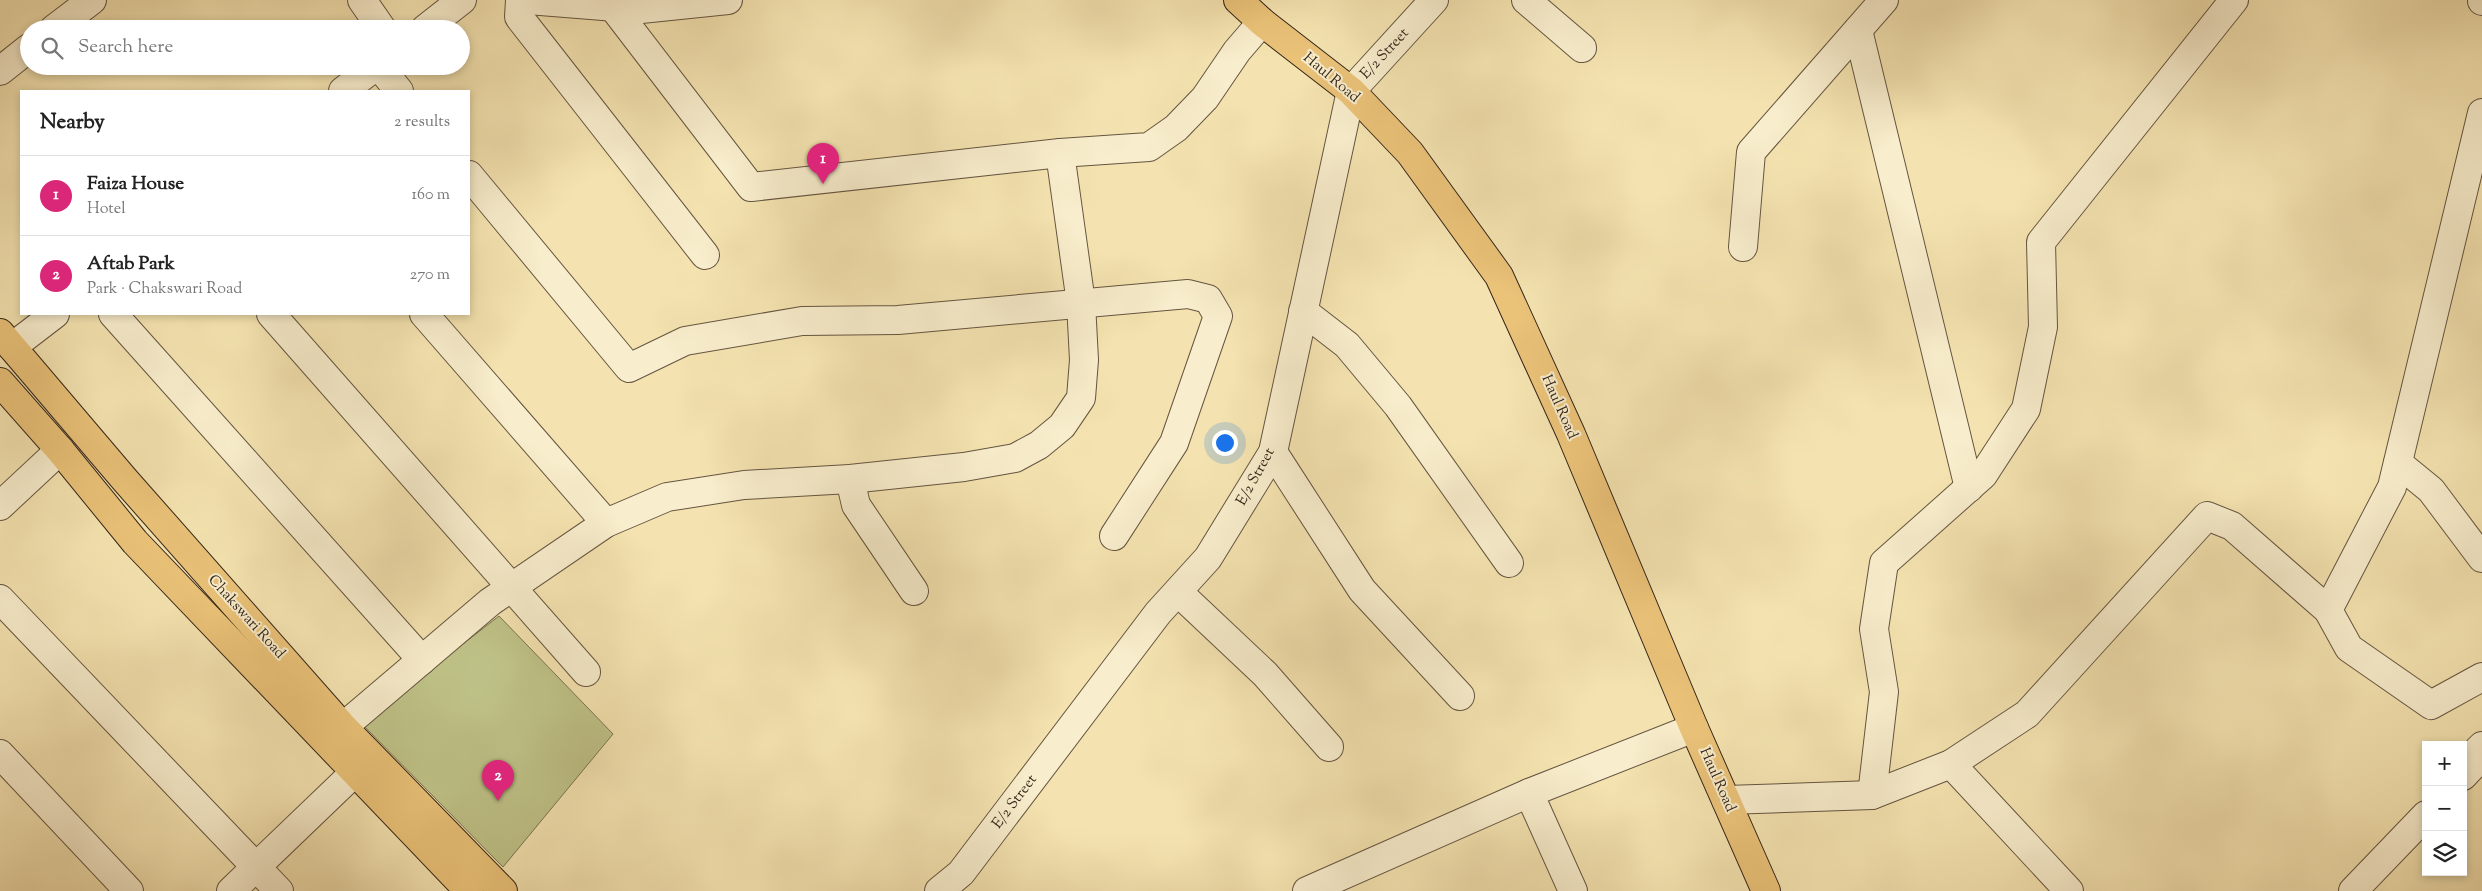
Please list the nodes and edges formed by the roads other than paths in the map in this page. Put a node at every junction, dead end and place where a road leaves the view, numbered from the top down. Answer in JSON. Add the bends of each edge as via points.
{"nodes":[{"id":1,"x":92,"y":0,"type":"edge"},
{"id":2,"x":362,"y":0,"type":"edge"},
{"id":3,"x":462,"y":0,"type":"edge"},
{"id":4,"x":520,"y":0,"type":"edge"},
{"id":5,"x":528,"y":0,"type":"edge"},
{"id":6,"x":728,"y":0,"type":"edge"},
{"id":7,"x":1238,"y":0,"type":"edge"},
{"id":8,"x":1434,"y":0,"type":"edge"},
{"id":9,"x":1526,"y":0,"type":"edge"},
{"id":10,"x":1884,"y":0,"type":"edge"},
{"id":11,"x":2234,"y":0,"type":"edge"},
{"id":12,"x":613,"y":7,"type":"junction"},
{"id":13,"x":66,"y":20,"type":"edge"},
{"id":14,"x":376,"y":20,"type":"edge"},
{"id":15,"x":436,"y":20,"type":"edge"},
{"id":16,"x":1262,"y":22,"type":"junction"},
{"id":17,"x":1858,"y":30,"type":"junction"},
{"id":18,"x":1582,"y":48,"type":"dead end"},
{"id":19,"x":20,"y":55,"type":"edge"},
{"id":20,"x":0,"y":70,"type":"edge"},
{"id":21,"x":365,"y":75,"type":"edge"},
{"id":22,"x":385,"y":75,"type":"edge"},
{"id":23,"x":344,"y":90,"type":"edge"},
{"id":24,"x":399,"y":90,"type":"edge"},
{"id":25,"x":1351,"y":91,"type":"junction"},
{"id":26,"x":2482,"y":112,"type":"edge"},
{"id":27,"x":1060,"y":153,"type":"junction"},
{"id":28,"x":470,"y":176,"type":"edge"},
{"id":29,"x":1743,"y":247,"type":"dead end"},
{"id":30,"x":705,"y":255,"type":"dead end"},
{"id":31,"x":1081,"y":303,"type":"junction"},
{"id":32,"x":1303,"y":312,"type":"junction"},
{"id":33,"x":53,"y":315,"type":"edge"},
{"id":34,"x":114,"y":315,"type":"edge"},
{"id":35,"x":272,"y":315,"type":"edge"},
{"id":36,"x":425,"y":315,"type":"edge"},
{"id":37,"x":6,"y":340,"type":"edge"},
{"id":38,"x":0,"y":382,"type":"edge"},
{"id":39,"x":60,"y":450,"type":"junction"},
{"id":40,"x":1273,"y":452,"type":"junction"},
{"id":41,"x":2398,"y":463,"type":"junction"},
{"id":42,"x":850,"y":479,"type":"junction"},
{"id":43,"x":1969,"y":488,"type":"junction"},
{"id":44,"x":0,"y":506,"type":"edge"},
{"id":45,"x":606,"y":523,"type":"junction"},
{"id":46,"x":1114,"y":536,"type":"dead end"},
{"id":47,"x":2478,"y":542,"type":"edge"},
{"id":48,"x":1508,"y":563,"type":"dead end"},
{"id":49,"x":511,"y":588,"type":"junction"},
{"id":50,"x":914,"y":591,"type":"dead end"},
{"id":51,"x":1178,"y":592,"type":"junction"},
{"id":52,"x":0,"y":599,"type":"edge"},
{"id":53,"x":2328,"y":610,"type":"junction"},
{"id":54,"x":422,"y":660,"type":"junction"},
{"id":55,"x":586,"y":672,"type":"dead end"},
{"id":56,"x":2482,"y":677,"type":"edge"},
{"id":57,"x":1460,"y":696,"type":"dead end"},
{"id":58,"x":343,"y":727,"type":"junction"},
{"id":59,"x":1694,"y":728,"type":"junction"},
{"id":60,"x":1329,"y":748,"type":"dead end"},
{"id":61,"x":0,"y":754,"type":"edge"},
{"id":62,"x":1952,"y":764,"type":"junction"},
{"id":63,"x":354,"y":773,"type":"junction"},
{"id":64,"x":1529,"y":793,"type":"junction"},
{"id":65,"x":1872,"y":796,"type":"junction"},
{"id":66,"x":1726,"y":800,"type":"junction"},
{"id":67,"x":2422,"y":819,"type":"edge"},
{"id":68,"x":256,"y":867,"type":"junction"},
{"id":69,"x":1362,"y":880,"type":"edge"},
{"id":70,"x":967,"y":882,"type":"edge"},
{"id":71,"x":129,"y":891,"type":"edge"},
{"id":72,"x":231,"y":891,"type":"edge"},
{"id":73,"x":279,"y":891,"type":"edge"},
{"id":74,"x":469,"y":891,"type":"edge"},
{"id":75,"x":503,"y":891,"type":"edge"},
{"id":76,"x":939,"y":891,"type":"edge"},
{"id":77,"x":1307,"y":891,"type":"edge"},
{"id":78,"x":1573,"y":891,"type":"edge"},
{"id":79,"x":1766,"y":891,"type":"edge"},
{"id":80,"x":2068,"y":891,"type":"edge"},
{"id":81,"x":2352,"y":891,"type":"edge"}],
"edges":[{"from":1,"to":13,"type":"street"},
{"from":2,"to":14,"type":"street"},
{"from":3,"to":15,"type":"street"},
{"from":4,"to":30,"type":"street","via":[[519,18]]},
{"from":5,"to":12,"type":"street"},
{"from":6,"to":12,"type":"street","via":[[641,9]]},
{"from":7,"to":16,"type":"main road","name":"Haul Road"},
{"from":8,"to":25,"type":"street","name":"E/2 Street"},
{"from":9,"to":18,"type":"street"},
{"from":10,"to":17,"type":"street"},
{"from":11,"to":43,"type":"street","via":[[2041,242],[2043,327],[2026,409],[1983,475]]},
{"from":12,"to":27,"type":"street","via":[[751,187]]},
{"from":16,"to":25,"type":"main road","name":"Haul Road"},
{"from":16,"to":27,"type":"street","via":[[1237,51],[1205,98],[1176,128],[1149,147]]},
{"from":17,"to":29,"type":"street","via":[[1751,152]]},
{"from":17,"to":43,"type":"street"},
{"from":19,"to":20,"type":"street"},
{"from":21,"to":23,"type":"street"},
{"from":22,"to":24,"type":"street"},
{"from":25,"to":32,"type":"street","name":"E/2 Street"},
{"from":25,"to":59,"type":"main road","name":"Haul Road","via":[[1410,154],[1499,276],[1571,434]]},
{"from":26,"to":41,"type":"street"},
{"from":27,"to":31,"type":"street"},
{"from":28,"to":31,"type":"street","via":[[629,368],[685,341],[802,322],[898,320]]},
{"from":31,"to":42,"type":"street","via":[[1084,360],[1081,398],[1062,426],[1040,445],[1014,458],[964,467]]},
{"from":31,"to":46,"type":"street","via":[[1188,294],[1208,299],[1218,316],[1174,443]]},
{"from":32,"to":40,"type":"street","name":"E/2 Street"},
{"from":32,"to":48,"type":"street","via":[[1347,345],[1398,406]]},
{"from":33,"to":37,"type":"street"},
{"from":34,"to":54,"type":"street"},
{"from":35,"to":49,"type":"street"},
{"from":36,"to":45,"type":"street"},
{"from":37,"to":58,"type":"main road","name":"Chakswari Road"},
{"from":38,"to":39,"type":"main road","name":"Chakswari Road"},
{"from":39,"to":44,"type":"street"},
{"from":39,"to":63,"type":"main road","name":"Chakswari Road","via":[[135,542]]},
{"from":40,"to":51,"type":"street","name":"E/2 Street","via":[[1208,558]]},
{"from":40,"to":57,"type":"street","via":[[1362,590]]},
{"from":41,"to":47,"type":"street","via":[[2431,490]]},
{"from":41,"to":53,"type":"street","via":[[2392,488]]},
{"from":42,"to":45,"type":"street","via":[[744,485],[667,497]]},
{"from":42,"to":50,"type":"street","via":[[856,505]]},
{"from":43,"to":65,"type":"street","via":[[1884,563],[1874,628],[1884,692]]},
{"from":45,"to":49,"type":"street"},
{"from":49,"to":54,"type":"street"},
{"from":49,"to":55,"type":"street"},
{"from":51,"to":60,"type":"street","via":[[1265,674]]},
{"from":51,"to":70,"type":"street","name":"E/2 Street","via":[[1158,613]]},
{"from":52,"to":68,"type":"street"},
{"from":53,"to":56,"type":"street","via":[[2350,648],[2431,705]]},
{"from":53,"to":62,"type":"street","via":[[2232,526],[2207,516],[2028,714]]},
{"from":54,"to":58,"type":"street"},
{"from":58,"to":75,"type":"main road","name":"Chakswari Road"},
{"from":59,"to":64,"type":"street"},
{"from":59,"to":66,"type":"main road","name":"Haul Road"},
{"from":61,"to":71,"type":"street"},
{"from":62,"to":65,"type":"street"},
{"from":62,"to":80,"type":"street"},
{"from":63,"to":68,"type":"street"},
{"from":63,"to":74,"type":"main road","name":"Chakswari Road"},
{"from":64,"to":69,"type":"street"},
{"from":64,"to":78,"type":"street"},
{"from":65,"to":66,"type":"street"},
{"from":66,"to":79,"type":"main road","name":"Haul Road"},
{"from":67,"to":81,"type":"street"},
{"from":68,"to":72,"type":"street"},
{"from":68,"to":73,"type":"street"},
{"from":69,"to":77,"type":"street"},
{"from":70,"to":76,"type":"street","name":"E/2 Street"}]}
